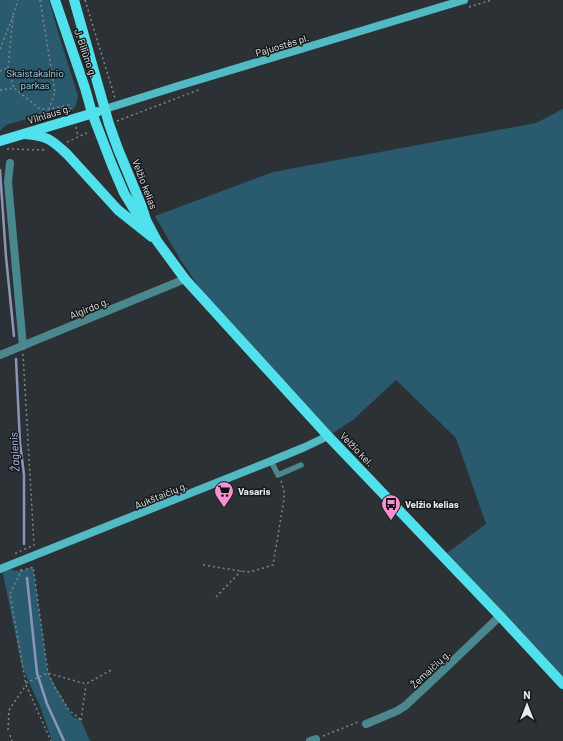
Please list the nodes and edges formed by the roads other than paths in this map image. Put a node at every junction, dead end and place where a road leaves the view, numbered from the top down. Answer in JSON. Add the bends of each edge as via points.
{"nodes":[{"id":1,"x":55,"y":0,"type":"edge"},
{"id":2,"x":74,"y":0,"type":"edge"},
{"id":3,"x":465,"y":4,"type":"edge"},
{"id":4,"x":105,"y":109,"type":"junction"},
{"id":5,"x":92,"y":113,"type":"junction"},
{"id":6,"x":25,"y":134,"type":"junction"},
{"id":7,"x":0,"y":142,"type":"edge"},
{"id":8,"x":10,"y":163,"type":"dead end"},
{"id":9,"x":146,"y":220,"type":"junction"},
{"id":10,"x":157,"y":241,"type":"junction"},
{"id":11,"x":184,"y":279,"type":"junction"},
{"id":12,"x":23,"y":346,"type":"junction"},
{"id":13,"x":0,"y":355,"type":"edge"},
{"id":14,"x":328,"y":436,"type":"junction"},
{"id":15,"x":271,"y":461,"type":"junction"},
{"id":16,"x":301,"y":466,"type":"dead end"},
{"id":17,"x":0,"y":569,"type":"edge"},
{"id":18,"x":500,"y":616,"type":"junction"},
{"id":19,"x":563,"y":684,"type":"edge"},
{"id":20,"x":366,"y":724,"type":"road end"}],
"edges":[{"from":1,"to":5,"type":"main road","name":"J. Biliūno g."},
{"from":2,"to":4,"type":"main road","name":"J. Biliūno g."},
{"from":3,"to":4,"type":"main road","name":"Pajuostės pl."},
{"from":4,"to":5,"type":"main road","name":"Vilniaus g."},
{"from":4,"to":9,"type":"main road","name":"Velžio kelias"},
{"from":5,"to":6,"type":"main road","name":"Vilniaus g."},
{"from":5,"to":9,"type":"main road","name":"Velžio kelias","via":[[124,193],[135,211]]},
{"from":6,"to":7,"type":"main road","name":"Vilniaus g."},
{"from":6,"to":10,"type":"main road","via":[[51,140],[118,210]]},
{"from":8,"to":12,"type":"street","via":[[8,182]]},
{"from":9,"to":10,"type":"main road","name":"Velžio kel."},
{"from":10,"to":11,"type":"main road","name":"Velžio kel."},
{"from":11,"to":12,"type":"street","name":"Algirdo g."},
{"from":11,"to":14,"type":"main road","name":"Velžio kel."},
{"from":12,"to":13,"type":"street","name":"Algirdo g."},
{"from":14,"to":15,"type":"main road","name":"Aukštaičių g."},
{"from":14,"to":18,"type":"main road","name":"Velžio kel."},
{"from":15,"to":16,"type":"lane","via":[[278,475]]},
{"from":15,"to":17,"type":"main road","name":"Aukštaičių g."},
{"from":18,"to":19,"type":"main road","name":"Velžio kel."},
{"from":18,"to":20,"type":"street","name":"Žemaičių g.","via":[[405,706]]}]}
